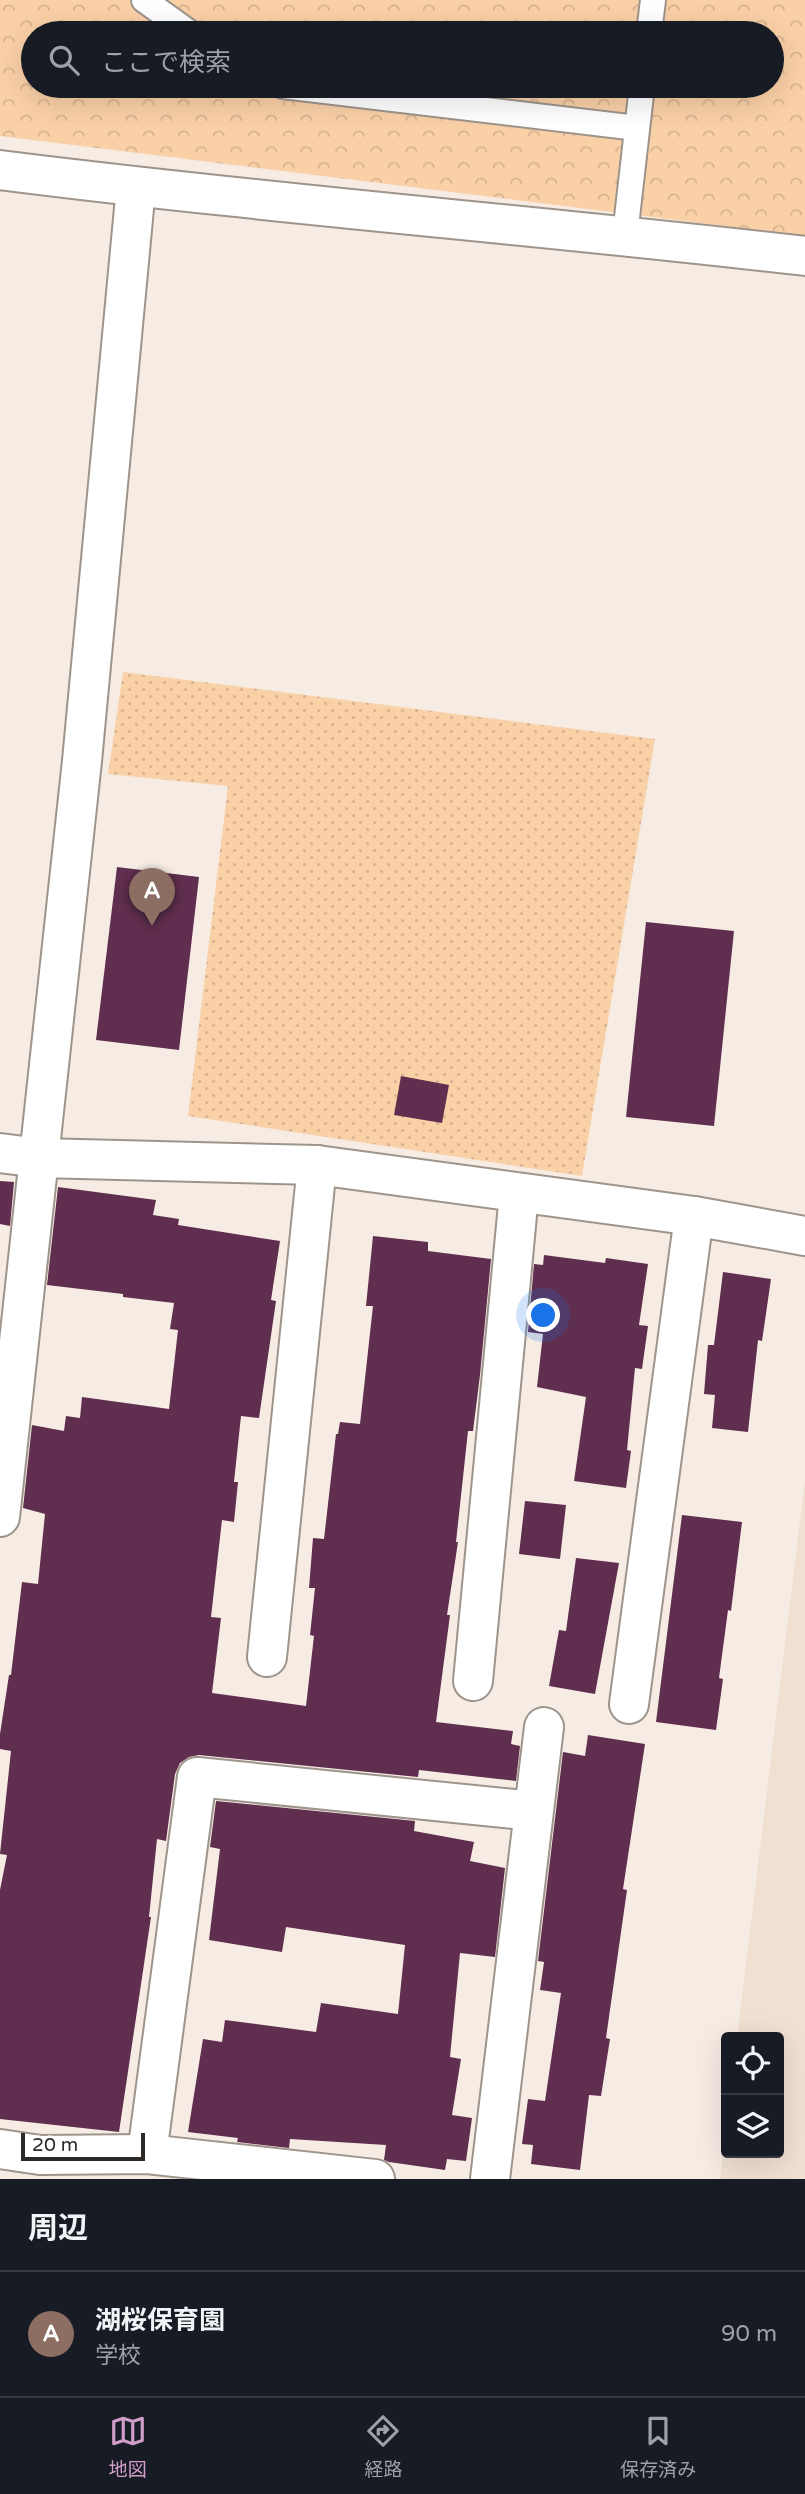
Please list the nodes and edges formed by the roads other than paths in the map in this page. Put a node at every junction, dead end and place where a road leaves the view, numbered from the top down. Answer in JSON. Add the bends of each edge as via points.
{"nodes":[{"id":1,"x":144,"y":0,"type":"edge"},
{"id":2,"x":653,"y":0,"type":"edge"},
{"id":3,"x":173,"y":21,"type":"edge"},
{"id":4,"x":650,"y":21,"type":"edge"},
{"id":5,"x":384,"y":98,"type":"edge"},
{"id":6,"x":641,"y":98,"type":"edge"},
{"id":7,"x":637,"y":128,"type":"junction"},
{"id":8,"x":0,"y":170,"type":"edge"},
{"id":9,"x":136,"y":187,"type":"junction"},
{"id":10,"x":625,"y":235,"type":"junction"},
{"id":11,"x":805,"y":256,"type":"edge"},
{"id":12,"x":0,"y":1153,"type":"edge"},
{"id":13,"x":40,"y":1158,"type":"junction"},
{"id":14,"x":317,"y":1165,"type":"junction"},
{"id":15,"x":519,"y":1194,"type":"junction"},
{"id":16,"x":694,"y":1216,"type":"junction"},
{"id":17,"x":805,"y":1236,"type":"edge"},
{"id":18,"x":0,"y":1517,"type":"edge"},
{"id":19,"x":267,"y":1657,"type":"dead end"},
{"id":20,"x":473,"y":1681,"type":"dead end"},
{"id":21,"x":629,"y":1704,"type":"dead end"},
{"id":22,"x":544,"y":1727,"type":"dead end"},
{"id":23,"x":533,"y":1811,"type":"junction"},
{"id":24,"x":0,"y":2149,"type":"edge"},
{"id":25,"x":146,"y":2154,"type":"junction"},
{"id":26,"x":39,"y":2167,"type":"edge"},
{"id":27,"x":283,"y":2174,"type":"edge"},
{"id":28,"x":375,"y":2179,"type":"edge"},
{"id":29,"x":491,"y":2179,"type":"edge"}],
"edges":[{"from":1,"to":3,"type":"lane"},
{"from":2,"to":4,"type":"lane"},
{"from":5,"to":7,"type":"lane"},
{"from":6,"to":7,"type":"lane"},
{"from":7,"to":10,"type":"lane"},
{"from":8,"to":9,"type":"street"},
{"from":9,"to":10,"type":"street"},
{"from":9,"to":13,"type":"street"},
{"from":10,"to":11,"type":"street"},
{"from":12,"to":13,"type":"street"},
{"from":13,"to":14,"type":"street"},
{"from":13,"to":18,"type":"street"},
{"from":14,"to":15,"type":"street"},
{"from":14,"to":19,"type":"street"},
{"from":15,"to":16,"type":"street"},
{"from":15,"to":20,"type":"street"},
{"from":16,"to":17,"type":"street"},
{"from":16,"to":21,"type":"street"},
{"from":22,"to":23,"type":"street"},
{"from":23,"to":25,"type":"street","via":[[197,1777]]},
{"from":23,"to":29,"type":"street"},
{"from":24,"to":26,"type":"street"},
{"from":25,"to":26,"type":"street"},
{"from":25,"to":27,"type":"street"},
{"from":27,"to":28,"type":"street"}]}
